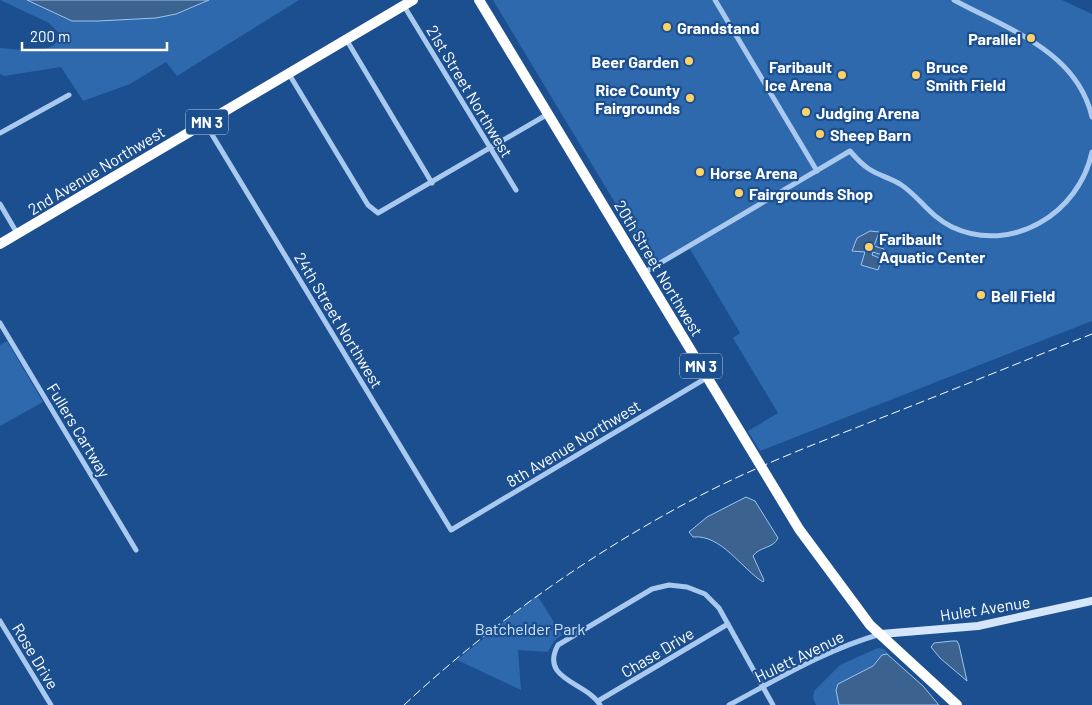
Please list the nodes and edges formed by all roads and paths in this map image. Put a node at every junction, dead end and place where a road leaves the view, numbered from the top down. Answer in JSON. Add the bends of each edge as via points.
{"nodes":[{"id":1,"x":413,"y":0,"type":"edge"},
{"id":2,"x":479,"y":0,"type":"edge"},
{"id":3,"x":715,"y":0,"type":"edge"},
{"id":4,"x":954,"y":0,"type":"edge"},
{"id":5,"x":403,"y":6,"type":"junction"},
{"id":6,"x":346,"y":39,"type":"junction"},
{"id":7,"x":288,"y":73,"type":"junction"},
{"id":8,"x":1092,"y":94,"type":"edge"},
{"id":9,"x":69,"y":95,"type":"dead end"},
{"id":10,"x":1085,"y":96,"type":"junction"},
{"id":11,"x":548,"y":114,"type":"junction"},
{"id":12,"x":1092,"y":117,"type":"edge"},
{"id":13,"x":205,"y":123,"type":"junction"},
{"id":14,"x":0,"y":133,"type":"edge"},
{"id":15,"x":490,"y":148,"type":"junction"},
{"id":16,"x":1092,"y":152,"type":"edge"},
{"id":17,"x":817,"y":171,"type":"junction"},
{"id":18,"x":432,"y":183,"type":"junction"},
{"id":19,"x":516,"y":190,"type":"dead end"},
{"id":20,"x":0,"y":204,"type":"edge"},
{"id":21,"x":18,"y":234,"type":"junction"},
{"id":22,"x":0,"y":244,"type":"edge"},
{"id":23,"x":644,"y":272,"type":"junction"},
{"id":24,"x":0,"y":323,"type":"edge"},
{"id":25,"x":708,"y":377,"type":"junction"},
{"id":26,"x":451,"y":530,"type":"joint"},
{"id":27,"x":136,"y":550,"type":"dead end"},
{"id":28,"x":1092,"y":601,"type":"edge"},
{"id":29,"x":0,"y":621,"type":"edge"},
{"id":30,"x":728,"y":624,"type":"junction"},
{"id":31,"x":881,"y":634,"type":"junction"},
{"id":32,"x":764,"y":686,"type":"junction"},
{"id":33,"x":599,"y":703,"type":"edge"},
{"id":34,"x":51,"y":705,"type":"edge"},
{"id":35,"x":729,"y":705,"type":"edge"},
{"id":36,"x":773,"y":705,"type":"edge"},
{"id":37,"x":956,"y":705,"type":"edge"}],
"edges":[{"from":1,"to":5,"type":"highway","name":"2nd Avenue Northwest","number":"MN 3"},
{"from":2,"to":11,"type":"highway","name":"20th Street Northwest","number":"MN 3"},
{"from":3,"to":17,"type":"street"},
{"from":4,"to":10,"type":"street","via":[[1054,56],[1073,74]]},
{"from":5,"to":6,"type":"highway","name":"2nd Avenue Northwest","number":"MN 3"},
{"from":5,"to":15,"type":"street","name":"21st Street Northwest"},
{"from":6,"to":7,"type":"highway","name":"2nd Avenue Northwest","number":"MN 3"},
{"from":6,"to":18,"type":"street"},
{"from":7,"to":13,"type":"highway","name":"2nd Avenue Northwest","number":"MN 3"},
{"from":7,"to":18,"type":"street","via":[[374,212],[382,212]]},
{"from":8,"to":10,"type":"street"},
{"from":9,"to":14,"type":"street"},
{"from":10,"to":12,"type":"street"},
{"from":11,"to":15,"type":"street"},
{"from":11,"to":23,"type":"highway","name":"20th Street Northwest","number":"MN 3"},
{"from":13,"to":21,"type":"highway","name":"2nd Avenue Northwest","number":"MN 3"},
{"from":13,"to":26,"type":"street","name":"24th Street Northwest"},
{"from":15,"to":18,"type":"street"},
{"from":15,"to":19,"type":"street","name":"21st Street Northwest"},
{"from":16,"to":17,"type":"street","via":[[1078,188],[1054,214],[1024,230],[990,235],[966,232],[940,220],[906,188],[868,169],[850,151]]},
{"from":17,"to":23,"type":"street"},
{"from":20,"to":21,"type":"street"},
{"from":21,"to":22,"type":"highway","name":"2nd Avenue Northwest","number":"MN 3"},
{"from":23,"to":25,"type":"highway","name":"20th Street Northwest","number":"MN 3"},
{"from":24,"to":27,"type":"street","name":"Fullers Cartway"},
{"from":25,"to":26,"type":"street","name":"8th Avenue Northwest"},
{"from":25,"to":31,"type":"highway","name":"20th Street Northwest","number":"MN 3","via":[[799,529],[855,606]]},
{"from":28,"to":31,"type":"street","name":"Hulet Avenue","via":[[978,626]]},
{"from":29,"to":34,"type":"street","name":"Rose Drive"},
{"from":30,"to":32,"type":"street"},
{"from":30,"to":33,"type":"street","name":"Chase Drive"},
{"from":30,"to":33,"type":"street","via":[[719,608],[705,594],[669,585],[652,589],[568,638],[556,650],[556,669]]},
{"from":31,"to":32,"type":"street","name":"Hulett Avenue","via":[[856,642]]},
{"from":31,"to":37,"type":"highway","name":"20th Street Northwest","number":"MN 3"},
{"from":32,"to":35,"type":"street","name":"Hulett Avenue"},
{"from":32,"to":36,"type":"street"}]}
